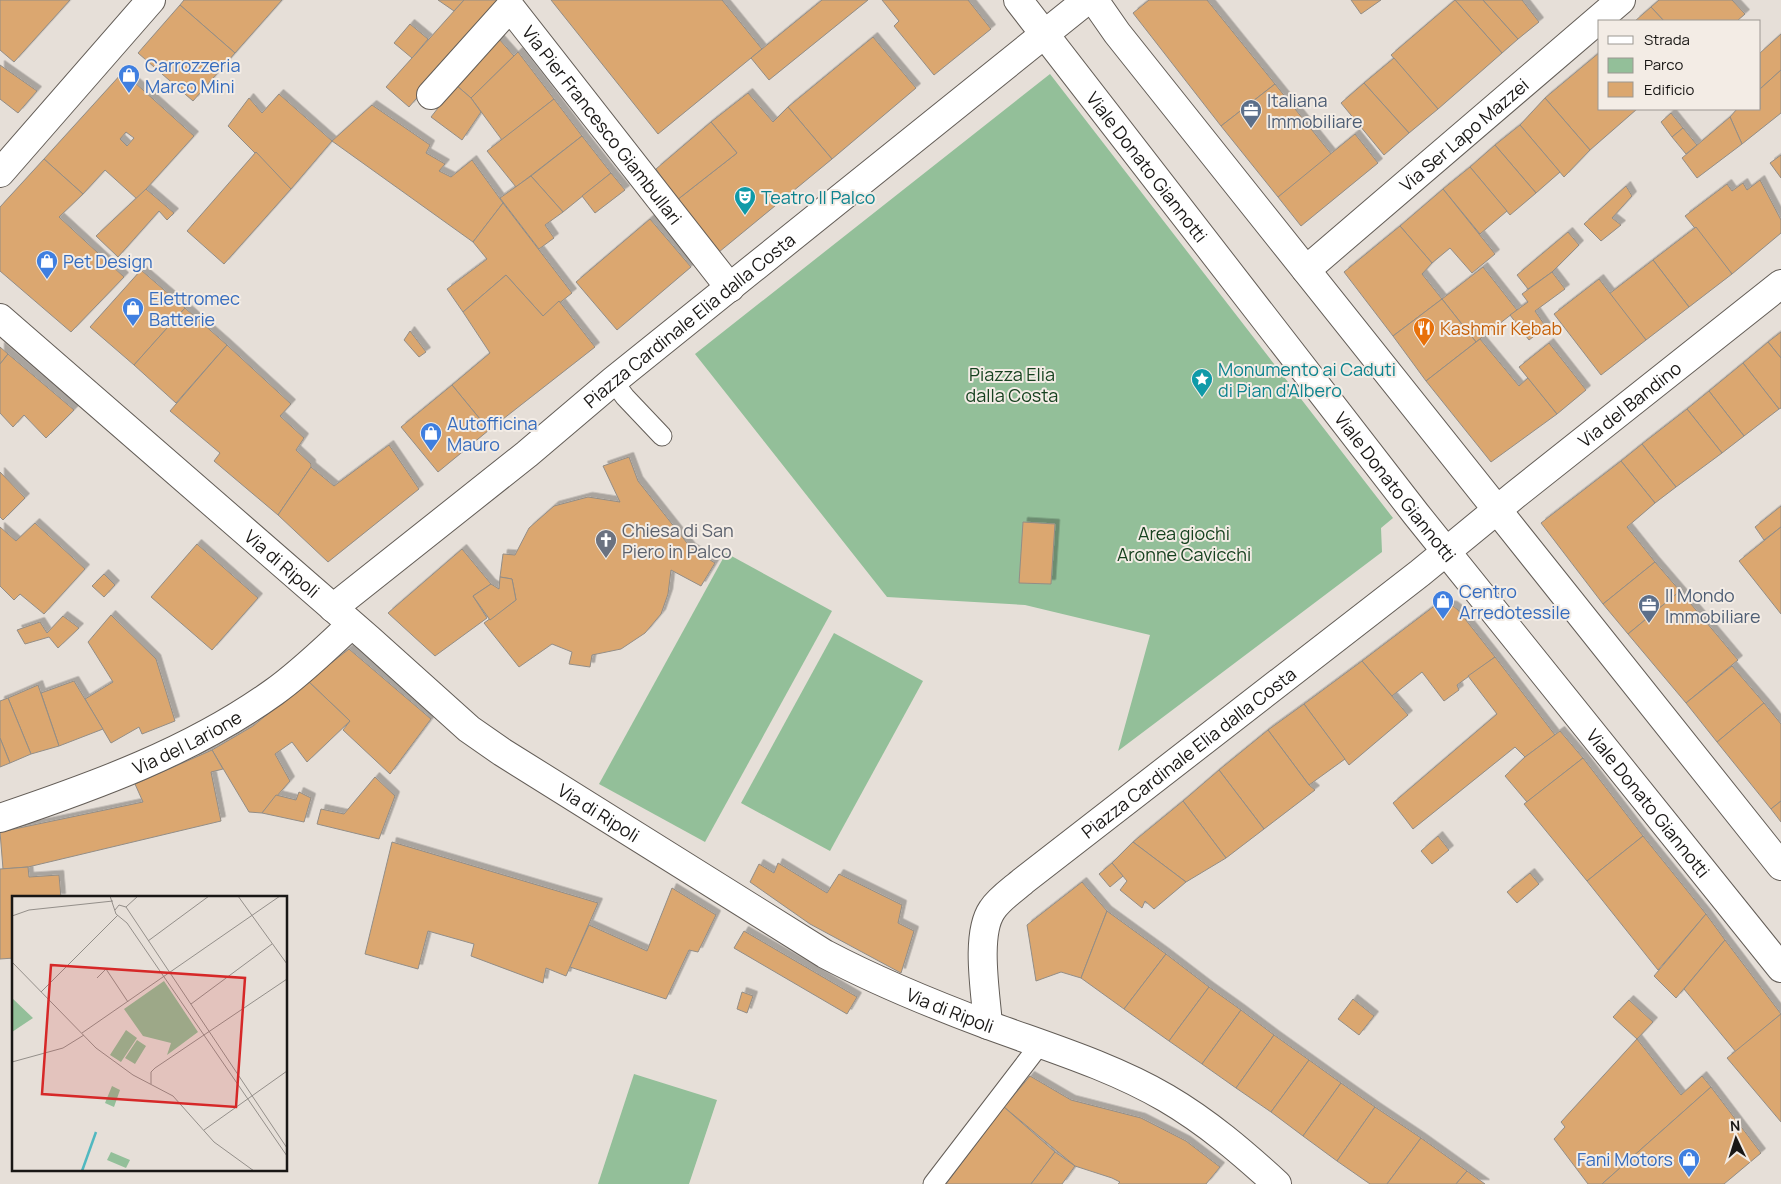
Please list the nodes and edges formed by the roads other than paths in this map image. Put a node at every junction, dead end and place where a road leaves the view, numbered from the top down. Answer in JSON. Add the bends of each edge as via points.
{"nodes":[{"id":1,"x":151,"y":0,"type":"edge"},
{"id":2,"x":1018,"y":0,"type":"edge"},
{"id":3,"x":1087,"y":0,"type":"edge"},
{"id":4,"x":1094,"y":0,"type":"edge"},
{"id":5,"x":1621,"y":0,"type":"edge"},
{"id":6,"x":1044,"y":34,"type":"junction"},
{"id":7,"x":431,"y":95,"type":"dead end"},
{"id":8,"x":0,"y":173,"type":"edge"},
{"id":9,"x":1306,"y":270,"type":"junction"},
{"id":10,"x":1781,"y":284,"type":"edge"},
{"id":11,"x":730,"y":288,"type":"junction"},
{"id":12,"x":0,"y":318,"type":"edge"},
{"id":13,"x":613,"y":381,"type":"junction"},
{"id":14,"x":662,"y":436,"type":"dead end"},
{"id":15,"x":1488,"y":517,"type":"junction"},
{"id":16,"x":1445,"y":551,"type":"junction"},
{"id":17,"x":342,"y":616,"type":"junction"},
{"id":18,"x":0,"y":818,"type":"edge"},
{"id":19,"x":1781,"y":866,"type":"edge"},
{"id":20,"x":1781,"y":968,"type":"edge"},
{"id":21,"x":988,"y":1025,"type":"junction"},
{"id":22,"x":1041,"y":1043,"type":"junction"},
{"id":23,"x":933,"y":1184,"type":"edge"},
{"id":24,"x":1277,"y":1184,"type":"edge"}],
"edges":[{"from":1,"to":8,"type":"street"},
{"from":2,"to":6,"type":"street","name":"Viale Donato Giannotti"},
{"from":3,"to":6,"type":"street","name":"Piazza Cardinale Elia dalla Costa"},
{"from":4,"to":9,"type":"street"},
{"from":5,"to":9,"type":"street","name":"Via Ser Lapo Mazzei"},
{"from":6,"to":11,"type":"street","name":"Piazza Cardinale Elia dalla Costa"},
{"from":6,"to":16,"type":"street","name":"Viale Donato Giannotti"},
{"from":7,"to":11,"type":"street","name":"Via Pier Francesco Giambullari","via":[[510,7]]},
{"from":9,"to":15,"type":"street","via":[[1467,474]]},
{"from":10,"to":15,"type":"street","name":"Via del Bandino"},
{"from":11,"to":13,"type":"street","name":"Piazza Cardinale Elia dalla Costa"},
{"from":12,"to":17,"type":"street","name":"Via di Ripoli"},
{"from":13,"to":14,"type":"lane"},
{"from":13,"to":17,"type":"street","name":"Piazza Cardinale Elia dalla Costa"},
{"from":15,"to":16,"type":"street","name":"Piazza Cardinale Elia dalla Costa"},
{"from":15,"to":19,"type":"street"},
{"from":16,"to":20,"type":"street","name":"Viale Donato Giannotti"},
{"from":16,"to":21,"type":"street","name":"Piazza Cardinale Elia dalla Costa","via":[[1023,881],[992,909],[987,921],[984,953]]},
{"from":17,"to":18,"type":"street","name":"Via del Larione","via":[[299,673],[194,742]]},
{"from":17,"to":21,"type":"street","name":"Via di Ripoli","via":[[469,730],[502,752],[825,954],[912,996]]},
{"from":21,"to":22,"type":"street","name":"Via di Ripoli"},
{"from":22,"to":23,"type":"lane"},
{"from":22,"to":24,"type":"street","name":"Via di Ripoli","via":[[1127,1078],[1166,1098],[1233,1144]]}]}
